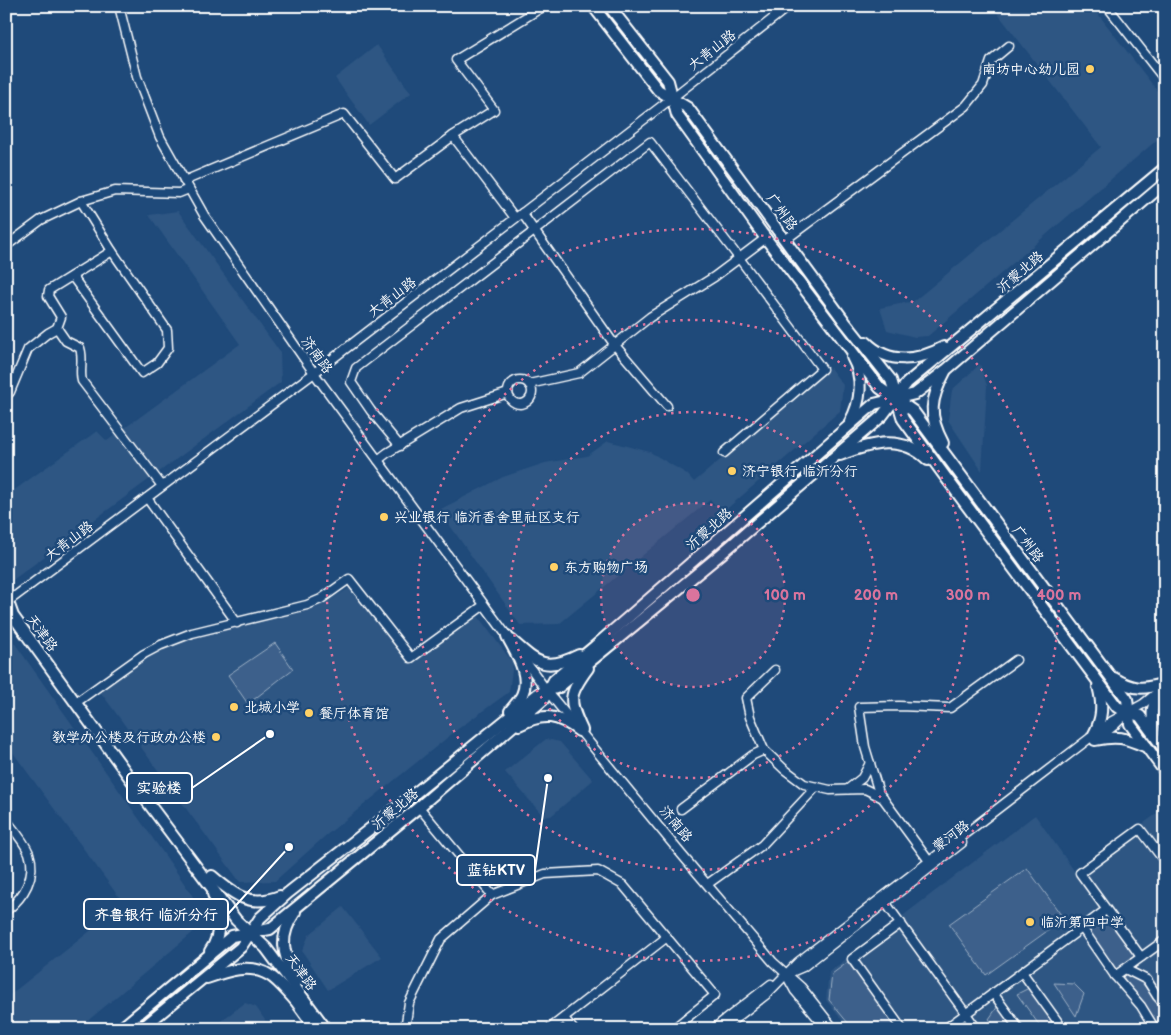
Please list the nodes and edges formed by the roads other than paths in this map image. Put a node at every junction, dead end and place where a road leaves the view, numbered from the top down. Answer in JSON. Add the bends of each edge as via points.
{"nodes":[{"id":1,"x":119,"y":6,"type":"edge"},
{"id":2,"x":544,"y":6,"type":"edge"},
{"id":3,"x":593,"y":6,"type":"edge"},
{"id":4,"x":609,"y":6,"type":"edge"},
{"id":5,"x":789,"y":6,"type":"edge"},
{"id":6,"x":1107,"y":6,"type":"edge"},
{"id":7,"x":1113,"y":6,"type":"edge"},
{"id":8,"x":1009,"y":46,"type":"dead end"},
{"id":9,"x":1165,"y":74,"type":"edge"},
{"id":10,"x":1165,"y":80,"type":"edge"},
{"id":11,"x":672,"y":98,"type":"junction"},
{"id":12,"x":453,"y":136,"type":"junction"},
{"id":13,"x":1165,"y":168,"type":"edge"},
{"id":14,"x":184,"y":180,"type":"junction"},
{"id":15,"x":1165,"y":183,"type":"edge"},
{"id":16,"x":189,"y":189,"type":"junction"},
{"id":17,"x":82,"y":201,"type":"junction"},
{"id":18,"x":522,"y":213,"type":"junction"},
{"id":19,"x":515,"y":218,"type":"junction"},
{"id":20,"x":534,"y":231,"type":"junction"},
{"id":21,"x":766,"y":238,"type":"junction"},
{"id":22,"x":785,"y":240,"type":"junction"},
{"id":23,"x":6,"y":246,"type":"edge"},
{"id":24,"x":112,"y":251,"type":"junction"},
{"id":25,"x":739,"y":258,"type":"junction"},
{"id":26,"x":72,"y":276,"type":"junction"},
{"id":27,"x":845,"y":322,"type":"junction"},
{"id":28,"x":57,"y":328,"type":"junction"},
{"id":29,"x":836,"y":330,"type":"junction"},
{"id":30,"x":961,"y":339,"type":"junction"},
{"id":31,"x":614,"y":344,"type":"junction"},
{"id":32,"x":946,"y":370,"type":"junction"},
{"id":33,"x":314,"y":373,"type":"junction"},
{"id":34,"x":529,"y":384,"type":"junction"},
{"id":35,"x":508,"y":393,"type":"junction"},
{"id":36,"x":6,"y":396,"type":"edge"},
{"id":37,"x":896,"y":398,"type":"junction"},
{"id":38,"x":667,"y":406,"type":"dead end"},
{"id":39,"x":847,"y":427,"type":"junction"},
{"id":40,"x":400,"y":446,"type":"junction"},
{"id":41,"x":724,"y":453,"type":"dead end"},
{"id":42,"x":832,"y":458,"type":"junction"},
{"id":43,"x":378,"y":460,"type":"junction"},
{"id":44,"x":955,"y":469,"type":"junction"},
{"id":45,"x":944,"y":475,"type":"junction"},
{"id":46,"x":162,"y":486,"type":"junction"},
{"id":47,"x":148,"y":498,"type":"junction"},
{"id":48,"x":7,"y":603,"type":"edge"},
{"id":49,"x":484,"y":605,"type":"junction"},
{"id":50,"x":237,"y":623,"type":"junction"},
{"id":51,"x":507,"y":636,"type":"junction"},
{"id":52,"x":596,"y":651,"type":"junction"},
{"id":53,"x":1016,"y":660,"type":"dead end"},
{"id":54,"x":775,"y":670,"type":"dead end"},
{"id":55,"x":1109,"y":675,"type":"junction"},
{"id":56,"x":1097,"y":680,"type":"junction"},
{"id":57,"x":1165,"y":686,"type":"edge"},
{"id":58,"x":547,"y":691,"type":"junction"},
{"id":59,"x":81,"y":699,"type":"junction"},
{"id":60,"x":1128,"y":712,"type":"junction"},
{"id":61,"x":500,"y":730,"type":"junction"},
{"id":62,"x":581,"y":731,"type":"junction"},
{"id":63,"x":1155,"y":737,"type":"junction"},
{"id":64,"x":1094,"y":738,"type":"junction"},
{"id":65,"x":1147,"y":747,"type":"junction"},
{"id":66,"x":764,"y":750,"type":"junction"},
{"id":67,"x":1165,"y":750,"type":"edge"},
{"id":68,"x":870,"y":763,"type":"junction"},
{"id":69,"x":1165,"y":772,"type":"edge"},
{"id":70,"x":816,"y":787,"type":"junction"},
{"id":71,"x":848,"y":789,"type":"junction"},
{"id":72,"x":883,"y":798,"type":"junction"},
{"id":73,"x":419,"y":807,"type":"junction"},
{"id":74,"x":682,"y":809,"type":"dead end"},
{"id":75,"x":6,"y":820,"type":"edge"},
{"id":76,"x":929,"y":861,"type":"junction"},
{"id":77,"x":1165,"y":862,"type":"edge"},
{"id":78,"x":209,"y":879,"type":"junction"},
{"id":79,"x":709,"y":883,"type":"junction"},
{"id":80,"x":288,"y":893,"type":"junction"},
{"id":81,"x":492,"y":896,"type":"junction"},
{"id":82,"x":305,"y":901,"type":"junction"},
{"id":83,"x":885,"y":902,"type":"junction"},
{"id":84,"x":1106,"y":910,"type":"junction"},
{"id":85,"x":6,"y":911,"type":"edge"},
{"id":86,"x":901,"y":924,"type":"junction"},
{"id":87,"x":1082,"y":928,"type":"junction"},
{"id":88,"x":251,"y":933,"type":"junction"},
{"id":89,"x":667,"y":937,"type":"junction"},
{"id":90,"x":1165,"y":940,"type":"edge"},
{"id":91,"x":205,"y":958,"type":"junction"},
{"id":92,"x":1140,"y":958,"type":"junction"},
{"id":93,"x":1125,"y":969,"type":"junction"},
{"id":94,"x":1022,"y":972,"type":"junction"},
{"id":95,"x":785,"y":974,"type":"junction"},
{"id":96,"x":1115,"y":976,"type":"junction"},
{"id":97,"x":201,"y":980,"type":"junction"},
{"id":98,"x":993,"y":993,"type":"junction"},
{"id":99,"x":298,"y":998,"type":"junction"},
{"id":100,"x":1165,"y":1005,"type":"edge"},
{"id":101,"x":966,"y":1013,"type":"junction"},
{"id":102,"x":564,"y":1018,"type":"junction"},
{"id":103,"x":120,"y":1029,"type":"edge"},
{"id":104,"x":141,"y":1029,"type":"edge"},
{"id":105,"x":316,"y":1029,"type":"edge"},
{"id":106,"x":326,"y":1029,"type":"edge"},
{"id":107,"x":405,"y":1029,"type":"edge"},
{"id":108,"x":549,"y":1029,"type":"edge"},
{"id":109,"x":573,"y":1029,"type":"edge"},
{"id":110,"x":672,"y":1029,"type":"edge"},
{"id":111,"x":713,"y":1029,"type":"edge"},
{"id":112,"x":722,"y":1029,"type":"edge"},
{"id":113,"x":827,"y":1029,"type":"edge"},
{"id":114,"x":834,"y":1029,"type":"edge"},
{"id":115,"x":902,"y":1029,"type":"edge"},
{"id":116,"x":944,"y":1029,"type":"edge"},
{"id":117,"x":977,"y":1029,"type":"edge"},
{"id":118,"x":1019,"y":1029,"type":"edge"},
{"id":119,"x":1063,"y":1029,"type":"edge"},
{"id":120,"x":1155,"y":1029,"type":"edge"}],
"edges":[{"from":1,"to":14,"type":"street","name":"济南路","via":[[137,77],[160,137]]},
{"from":2,"to":12,"type":"street","via":[[456,60],[494,110]]},
{"from":3,"to":11,"type":"main road","name":"广州路","via":[[658,90]]},
{"from":4,"to":11,"type":"main road","name":"广州路","via":[[668,81]]},
{"from":5,"to":11,"type":"street","name":"大青山路"},
{"from":6,"to":10,"type":"street"},
{"from":7,"to":9,"type":"street"},
{"from":8,"to":22,"type":"street","via":[[991,61],[983,85],[966,106]]},
{"from":11,"to":18,"type":"street","name":"大青山路"},
{"from":11,"to":21,"type":"main road","name":"广州路","via":[[677,115]]},
{"from":11,"to":22,"type":"main road","name":"广州路","via":[[688,108]]},
{"from":12,"to":14,"type":"street","via":[[395,179],[344,114]]},
{"from":12,"to":19,"type":"street"},
{"from":13,"to":30,"type":"main road","name":"沂蒙北路"},
{"from":14,"to":16,"type":"street","name":"济南路"},
{"from":15,"to":32,"type":"main road","name":"沂蒙北路"},
{"from":16,"to":17,"type":"street","via":[[179,193],[115,191]]},
{"from":16,"to":33,"type":"street","name":"济南路"},
{"from":17,"to":23,"type":"street","via":[[41,220]]},
{"from":17,"to":24,"type":"street"},
{"from":18,"to":19,"type":"street","name":"大青山路"},
{"from":18,"to":20,"type":"street"},
{"from":19,"to":33,"type":"street","name":"大青山路"},
{"from":20,"to":25,"type":"street","via":[[650,142]]},
{"from":20,"to":31,"type":"street"},
{"from":20,"to":40,"type":"street","via":[[356,368],[350,382]]},
{"from":21,"to":25,"type":"street"},
{"from":21,"to":29,"type":"main road","name":"广州路"},
{"from":22,"to":27,"type":"main road","name":"广州路"},
{"from":24,"to":26,"type":"street"},
{"from":24,"to":26,"type":"street","via":[[167,330],[168,348],[157,363],[142,373]]},
{"from":25,"to":31,"type":"street","via":[[650,316]]},
{"from":25,"to":41,"type":"street","via":[[822,369]]},
{"from":26,"to":28,"type":"street","via":[[49,290],[48,296],[61,317]]},
{"from":27,"to":30,"type":"main road","via":[[870,346],[902,360],[920,358]]},
{"from":27,"to":37,"type":"main road","name":"广州路","via":[[890,380]]},
{"from":28,"to":36,"type":"street","via":[[28,349]]},
{"from":28,"to":46,"type":"street","via":[[66,341],[80,348],[82,381]]},
{"from":29,"to":37,"type":"main road","name":"广州路","via":[[880,388]]},
{"from":29,"to":39,"type":"main road","via":[[854,361],[859,377],[860,395],[856,412]]},
{"from":30,"to":37,"type":"main road","name":"沂蒙北路","via":[[907,383]]},
{"from":31,"to":34,"type":"street","via":[[579,373]]},
{"from":31,"to":38,"type":"street"},
{"from":32,"to":37,"type":"main road","name":"沂蒙北路","via":[[915,394]]},
{"from":32,"to":44,"type":"main road","via":[[932,405],[934,427]]},
{"from":33,"to":43,"type":"street","name":"济南路"},
{"from":33,"to":46,"type":"street","name":"大青山路"},
{"from":34,"to":35,"type":"street","via":[[521,380],[514,382]]},
{"from":34,"to":35,"type":"street","via":[[532,396],[523,404],[514,403]]},
{"from":35,"to":40,"type":"street","via":[[461,408]]},
{"from":37,"to":39,"type":"main road","name":"沂蒙北路","via":[[874,404]]},
{"from":37,"to":42,"type":"main road","name":"沂蒙北路","via":[[882,416]]},
{"from":37,"to":44,"type":"main road","name":"广州路","via":[[913,411]]},
{"from":37,"to":45,"type":"main road","name":"广州路","via":[[903,419]]},
{"from":39,"to":52,"type":"main road","name":"沂蒙北路"},
{"from":40,"to":43,"type":"street"},
{"from":42,"to":45,"type":"main road","via":[[877,443],[909,446]]},
{"from":42,"to":52,"type":"main road","name":"沂蒙北路","via":[[721,554]]},
{"from":43,"to":49,"type":"street","name":"济南路"},
{"from":44,"to":55,"type":"main road","name":"广州路"},
{"from":45,"to":56,"type":"main road","name":"广州路"},
{"from":46,"to":47,"type":"street","name":"大青山路"},
{"from":47,"to":48,"type":"street","name":"大青山路"},
{"from":47,"to":50,"type":"street"},
{"from":48,"to":59,"type":"main road","name":"天津路","via":[[18,612]]},
{"from":48,"to":78,"type":"main road","name":"天津路","via":[[13,616],[143,796]]},
{"from":49,"to":50,"type":"street","via":[[411,658],[349,578],[307,606]]},
{"from":49,"to":51,"type":"street","name":"济南路"},
{"from":50,"to":59,"type":"street","via":[[192,633],[161,645]]},
{"from":51,"to":52,"type":"main road","via":[[534,660],[547,663],[557,664]]},
{"from":51,"to":58,"type":"street","name":"济南路"},
{"from":51,"to":61,"type":"main road","via":[[522,665],[526,683]]},
{"from":52,"to":58,"type":"main road","name":"沂蒙北路","via":[[559,687]]},
{"from":52,"to":62,"type":"main road","via":[[575,685],[572,698]]},
{"from":53,"to":68,"type":"street","via":[[950,708],[859,707]]},
{"from":54,"to":66,"type":"street","via":[[746,698]]},
{"from":55,"to":57,"type":"main road","via":[[1136,688]]},
{"from":55,"to":60,"type":"main road","name":"广州路","via":[[1127,699]]},
{"from":56,"to":60,"type":"main road","name":"广州路","via":[[1118,707]]},
{"from":56,"to":64,"type":"main road","via":[[1102,714]]},
{"from":57,"to":60,"type":"street","name":"蒙河路"},
{"from":57,"to":63,"type":"main road","via":[[1156,697],[1152,710]]},
{"from":58,"to":61,"type":"main road","name":"沂蒙北路","via":[[538,694]]},
{"from":58,"to":62,"type":"street","name":"济南路"},
{"from":59,"to":78,"type":"main road","name":"天津路"},
{"from":60,"to":63,"type":"main road","name":"广州路","via":[[1140,716]]},
{"from":60,"to":64,"type":"street","name":"蒙河路"},
{"from":60,"to":65,"type":"main road","name":"广州路","via":[[1130,724]]},
{"from":61,"to":62,"type":"main road","via":[[551,716]]},
{"from":61,"to":73,"type":"main road","name":"沂蒙北路"},
{"from":61,"to":80,"type":"main road","name":"沂蒙北路"},
{"from":62,"to":79,"type":"street","name":"济南路"},
{"from":62,"to":95,"type":"street","name":"济南路"},
{"from":63,"to":67,"type":"main road","name":"广州路"},
{"from":64,"to":65,"type":"main road","via":[[1119,737]]},
{"from":64,"to":76,"type":"street","name":"蒙河路"},
{"from":64,"to":83,"type":"street","name":"蒙河路"},
{"from":65,"to":69,"type":"main road","name":"广州路"},
{"from":66,"to":70,"type":"street","via":[[804,784]]},
{"from":66,"to":74,"type":"street"},
{"from":68,"to":71,"type":"street","via":[[862,778]]},
{"from":68,"to":72,"type":"street"},
{"from":70,"to":71,"type":"street"},
{"from":70,"to":79,"type":"street","via":[[762,845]]},
{"from":71,"to":72,"type":"street","via":[[865,789]]},
{"from":72,"to":76,"type":"street"},
{"from":73,"to":81,"type":"street"},
{"from":73,"to":82,"type":"main road","name":"沂蒙北路"},
{"from":75,"to":85,"type":"street","via":[[29,853],[32,871],[26,890]]},
{"from":76,"to":95,"type":"street","name":"蒙河路"},
{"from":77,"to":84,"type":"street","via":[[1140,829],[1080,874]]},
{"from":78,"to":80,"type":"main road","via":[[233,894],[254,900],[270,900]]},
{"from":78,"to":88,"type":"main road","name":"天津路","via":[[236,920]]},
{"from":78,"to":91,"type":"main road","via":[[219,927],[214,946]]},
{"from":79,"to":95,"type":"street","name":"济南路"},
{"from":80,"to":88,"type":"main road","name":"沂蒙北路","via":[[260,918]]},
{"from":81,"to":89,"type":"street","via":[[545,874],[598,871],[623,885]]},
{"from":81,"to":107,"type":"street","via":[[441,939],[408,1003]]},
{"from":82,"to":88,"type":"main road","name":"沂蒙北路","via":[[270,929]]},
{"from":82,"to":99,"type":"main road","via":[[294,914],[283,941]]},
{"from":83,"to":86,"type":"street"},
{"from":83,"to":95,"type":"street","name":"蒙河路","via":[[803,967]]},
{"from":84,"to":87,"type":"street"},
{"from":84,"to":92,"type":"street"},
{"from":86,"to":101,"type":"street"},
{"from":86,"to":115,"type":"street","via":[[852,959]]},
{"from":87,"to":94,"type":"street"},
{"from":87,"to":96,"type":"street"},
{"from":88,"to":91,"type":"main road","name":"沂蒙北路","via":[[232,936]]},
{"from":88,"to":97,"type":"main road","name":"沂蒙北路","via":[[241,947]]},
{"from":88,"to":99,"type":"main road","name":"天津路","via":[[266,948]]},
{"from":89,"to":102,"type":"street"},
{"from":89,"to":110,"type":"street","via":[[715,995]]},
{"from":90,"to":92,"type":"street"},
{"from":91,"to":103,"type":"main road","name":"沂蒙北路"},
{"from":92,"to":93,"type":"street"},
{"from":93,"to":96,"type":"street"},
{"from":93,"to":100,"type":"street","via":[[1147,980]]},
{"from":94,"to":98,"type":"street"},
{"from":94,"to":119,"type":"street"},
{"from":95,"to":111,"type":"street","name":"蒙河路"},
{"from":95,"to":112,"type":"street","name":"蒙河路","via":[[766,994]]},
{"from":95,"to":113,"type":"street","name":"济南路"},
{"from":95,"to":114,"type":"street","name":"济南路","via":[[801,988]]},
{"from":96,"to":120,"type":"street","via":[[1141,1006]]},
{"from":97,"to":99,"type":"main road","via":[[227,971],[251,969],[269,975]]},
{"from":97,"to":104,"type":"main road","name":"沂蒙北路"},
{"from":98,"to":101,"type":"street"},
{"from":98,"to":118,"type":"street"},
{"from":99,"to":105,"type":"main road","name":"天津路"},
{"from":99,"to":106,"type":"main road","name":"天津路"},
{"from":101,"to":116,"type":"street"},
{"from":101,"to":117,"type":"street"},
{"from":102,"to":108,"type":"street"},
{"from":102,"to":109,"type":"street"}]}
